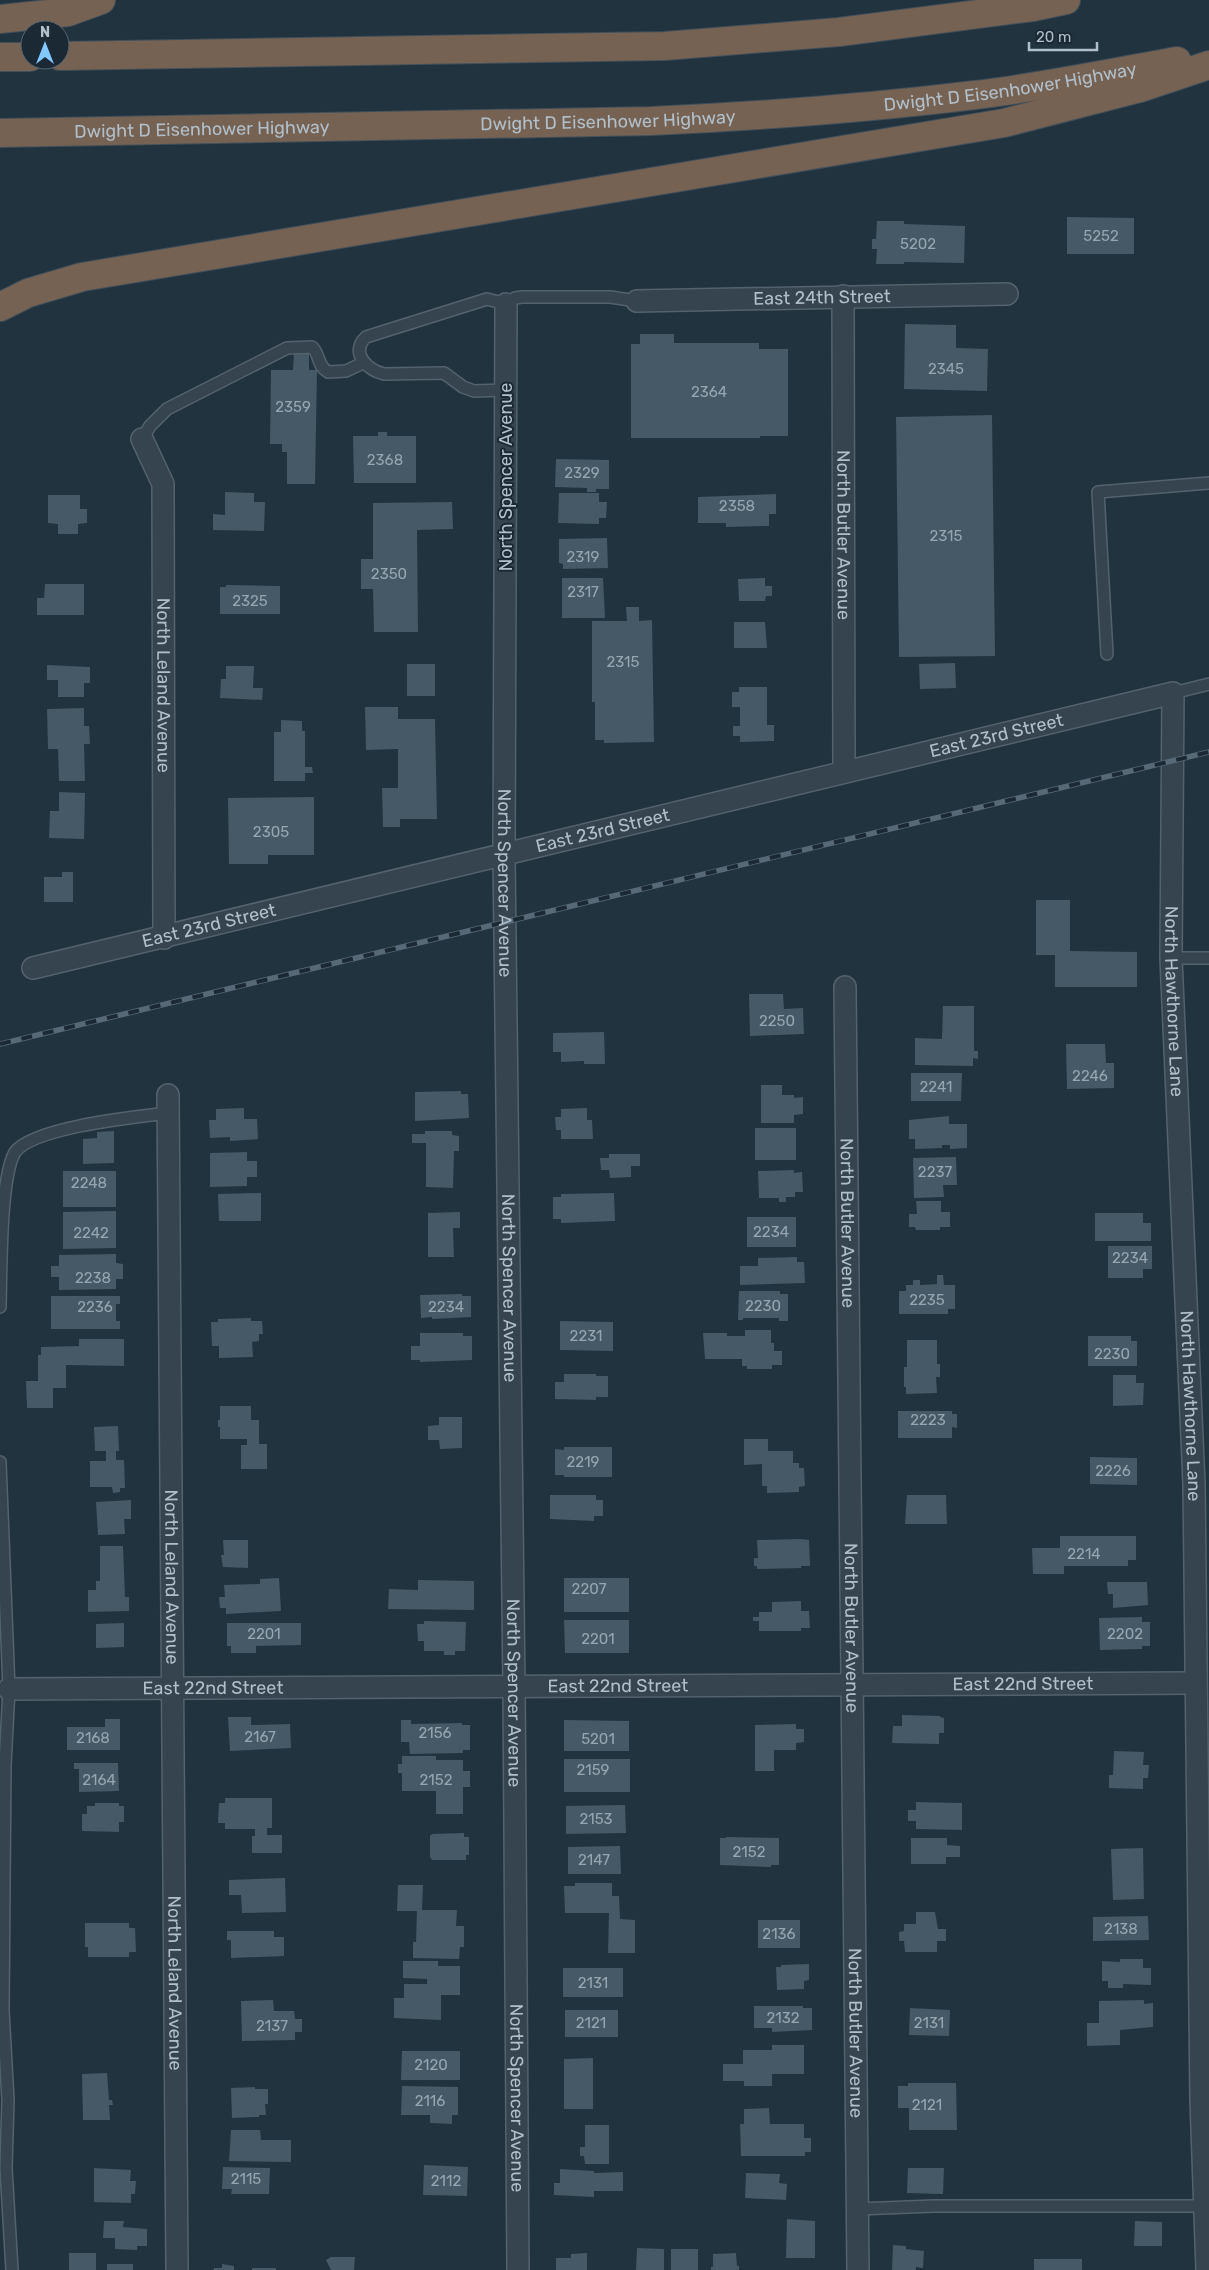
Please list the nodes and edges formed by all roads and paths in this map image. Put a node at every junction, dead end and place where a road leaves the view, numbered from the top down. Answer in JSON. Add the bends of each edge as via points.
{"nodes":[{"id":1,"x":102,"y":0,"type":"edge"},
{"id":2,"x":1066,"y":0,"type":"edge"},
{"id":3,"x":0,"y":19,"type":"edge"},
{"id":4,"x":1209,"y":53,"type":"edge"},
{"id":5,"x":70,"y":56,"type":"edge"},
{"id":6,"x":0,"y":57,"type":"edge"},
{"id":7,"x":20,"y":57,"type":"edge"},
{"id":8,"x":1209,"y":65,"type":"edge"},
{"id":9,"x":0,"y":133,"type":"edge"},
{"id":10,"x":1007,"y":294,"type":"dead end"},
{"id":11,"x":843,"y":296,"type":"junction"},
{"id":12,"x":637,"y":301,"type":"joint"},
{"id":13,"x":506,"y":304,"type":"junction"},
{"id":14,"x":0,"y":307,"type":"edge"},
{"id":15,"x":364,"y":363,"type":"junction"},
{"id":16,"x":506,"y":390,"type":"junction"},
{"id":17,"x":142,"y":439,"type":"joint"},
{"id":18,"x":1209,"y":483,"type":"edge"},
{"id":19,"x":1107,"y":654,"type":"dead end"},
{"id":20,"x":1209,"y":684,"type":"edge"},
{"id":21,"x":1173,"y":693,"type":"junction"},
{"id":22,"x":844,"y":772,"type":"junction"},
{"id":23,"x":504,"y":855,"type":"junction"},
{"id":24,"x":164,"y":938,"type":"junction"},
{"id":25,"x":1171,"y":958,"type":"junction"},
{"id":26,"x":1209,"y":958,"type":"edge"},
{"id":27,"x":34,"y":968,"type":"dead end"},
{"id":28,"x":845,"y":987,"type":"dead end"},
{"id":29,"x":168,"y":1104,"type":"joint"},
{"id":30,"x":0,"y":1307,"type":"edge"},
{"id":31,"x":0,"y":1462,"type":"edge"},
{"id":32,"x":1201,"y":1484,"type":"edge"},
{"id":33,"x":1196,"y":1682,"type":"junction"},
{"id":34,"x":852,"y":1684,"type":"junction"},
{"id":35,"x":173,"y":1687,"type":"junction"},
{"id":36,"x":514,"y":1687,"type":"junction"},
{"id":37,"x":10,"y":1689,"type":"junction"},
{"id":38,"x":1204,"y":1997,"type":"edge"},
{"id":39,"x":1205,"y":2206,"type":"junction"},
{"id":40,"x":857,"y":2209,"type":"junction"},
{"id":41,"x":12,"y":2270,"type":"edge"},
{"id":42,"x":177,"y":2270,"type":"edge"},
{"id":43,"x":518,"y":2270,"type":"edge"},
{"id":44,"x":858,"y":2270,"type":"edge"},
{"id":45,"x":1207,"y":2270,"type":"edge"}],
"edges":[{"from":1,"to":3,"type":"highway","via":[[68,12]]},
{"from":2,"to":5,"type":"highway","via":[[839,32],[665,46]]},
{"from":4,"to":9,"type":"highway","name":"Dwight D Eisenhower Highway","via":[[1075,80],[977,95],[738,117]]},
{"from":6,"to":7,"type":"highway"},
{"from":8,"to":14,"type":"highway","via":[[1140,88],[1004,123],[82,277],[28,293]]},
{"from":10,"to":11,"type":"street","name":"East 24th Street"},
{"from":11,"to":12,"type":"street","name":"East 24th Street"},
{"from":11,"to":22,"type":"street","name":"North Butler Avenue"},
{"from":12,"to":13,"type":"lane","via":[[610,297],[522,297]]},
{"from":13,"to":15,"type":"lane","via":[[487,299],[366,337],[359,354]]},
{"from":13,"to":16,"type":"street","name":"North Spencer Avenue"},
{"from":15,"to":16,"type":"lane","via":[[375,372],[384,374],[444,374],[474,391]]},
{"from":15,"to":17,"type":"lane","via":[[346,371],[328,372],[320,365],[317,351],[312,346],[287,348],[167,410]]},
{"from":16,"to":23,"type":"street","name":"North Spencer Avenue"},
{"from":17,"to":24,"type":"street","name":"North Leland Avenue","via":[[163,484]]},
{"from":18,"to":19,"type":"lane","via":[[1098,492]]},
{"from":20,"to":21,"type":"lane"},
{"from":21,"to":22,"type":"street","name":"East 23rd Street"},
{"from":21,"to":25,"type":"street","name":"North Hawthorne Lane"},
{"from":22,"to":23,"type":"street","name":"East 23rd Street"},
{"from":23,"to":24,"type":"street","name":"East 23rd Street"},
{"from":23,"to":36,"type":"street","name":"North Spencer Avenue"},
{"from":24,"to":27,"type":"street","name":"East 23rd Street"},
{"from":25,"to":26,"type":"lane"},
{"from":25,"to":32,"type":"street","name":"North Hawthorne Lane"},
{"from":28,"to":34,"type":"street","name":"North Butler Avenue"},
{"from":29,"to":30,"type":"lane","via":[[43,1136],[26,1142],[15,1151],[8,1165],[4,1190]]},
{"from":29,"to":35,"type":"street","name":"North Leland Avenue"},
{"from":31,"to":37,"type":"lane"},
{"from":32,"to":33,"type":"street","name":"North Hawthorne Lane"},
{"from":33,"to":34,"type":"street","name":"East 22nd Street"},
{"from":33,"to":38,"type":"street","name":"North Hawthorne Lane"},
{"from":34,"to":36,"type":"street","name":"East 22nd Street"},
{"from":34,"to":40,"type":"street","name":"North Butler Avenue"},
{"from":35,"to":36,"type":"street","name":"East 22nd Street"},
{"from":35,"to":37,"type":"street","name":"East 22nd Street"},
{"from":35,"to":42,"type":"street","name":"North Leland Avenue"},
{"from":36,"to":43,"type":"street","name":"North Spencer Avenue"},
{"from":37,"to":41,"type":"lane","via":[[5,1765],[3,2010]]},
{"from":38,"to":39,"type":"street","name":"North Hawthorne Lane"},
{"from":39,"to":40,"type":"lane"},
{"from":39,"to":45,"type":"street","name":"North Hawthorne Lane"},
{"from":40,"to":44,"type":"street","name":"North Butler Avenue"}]}
